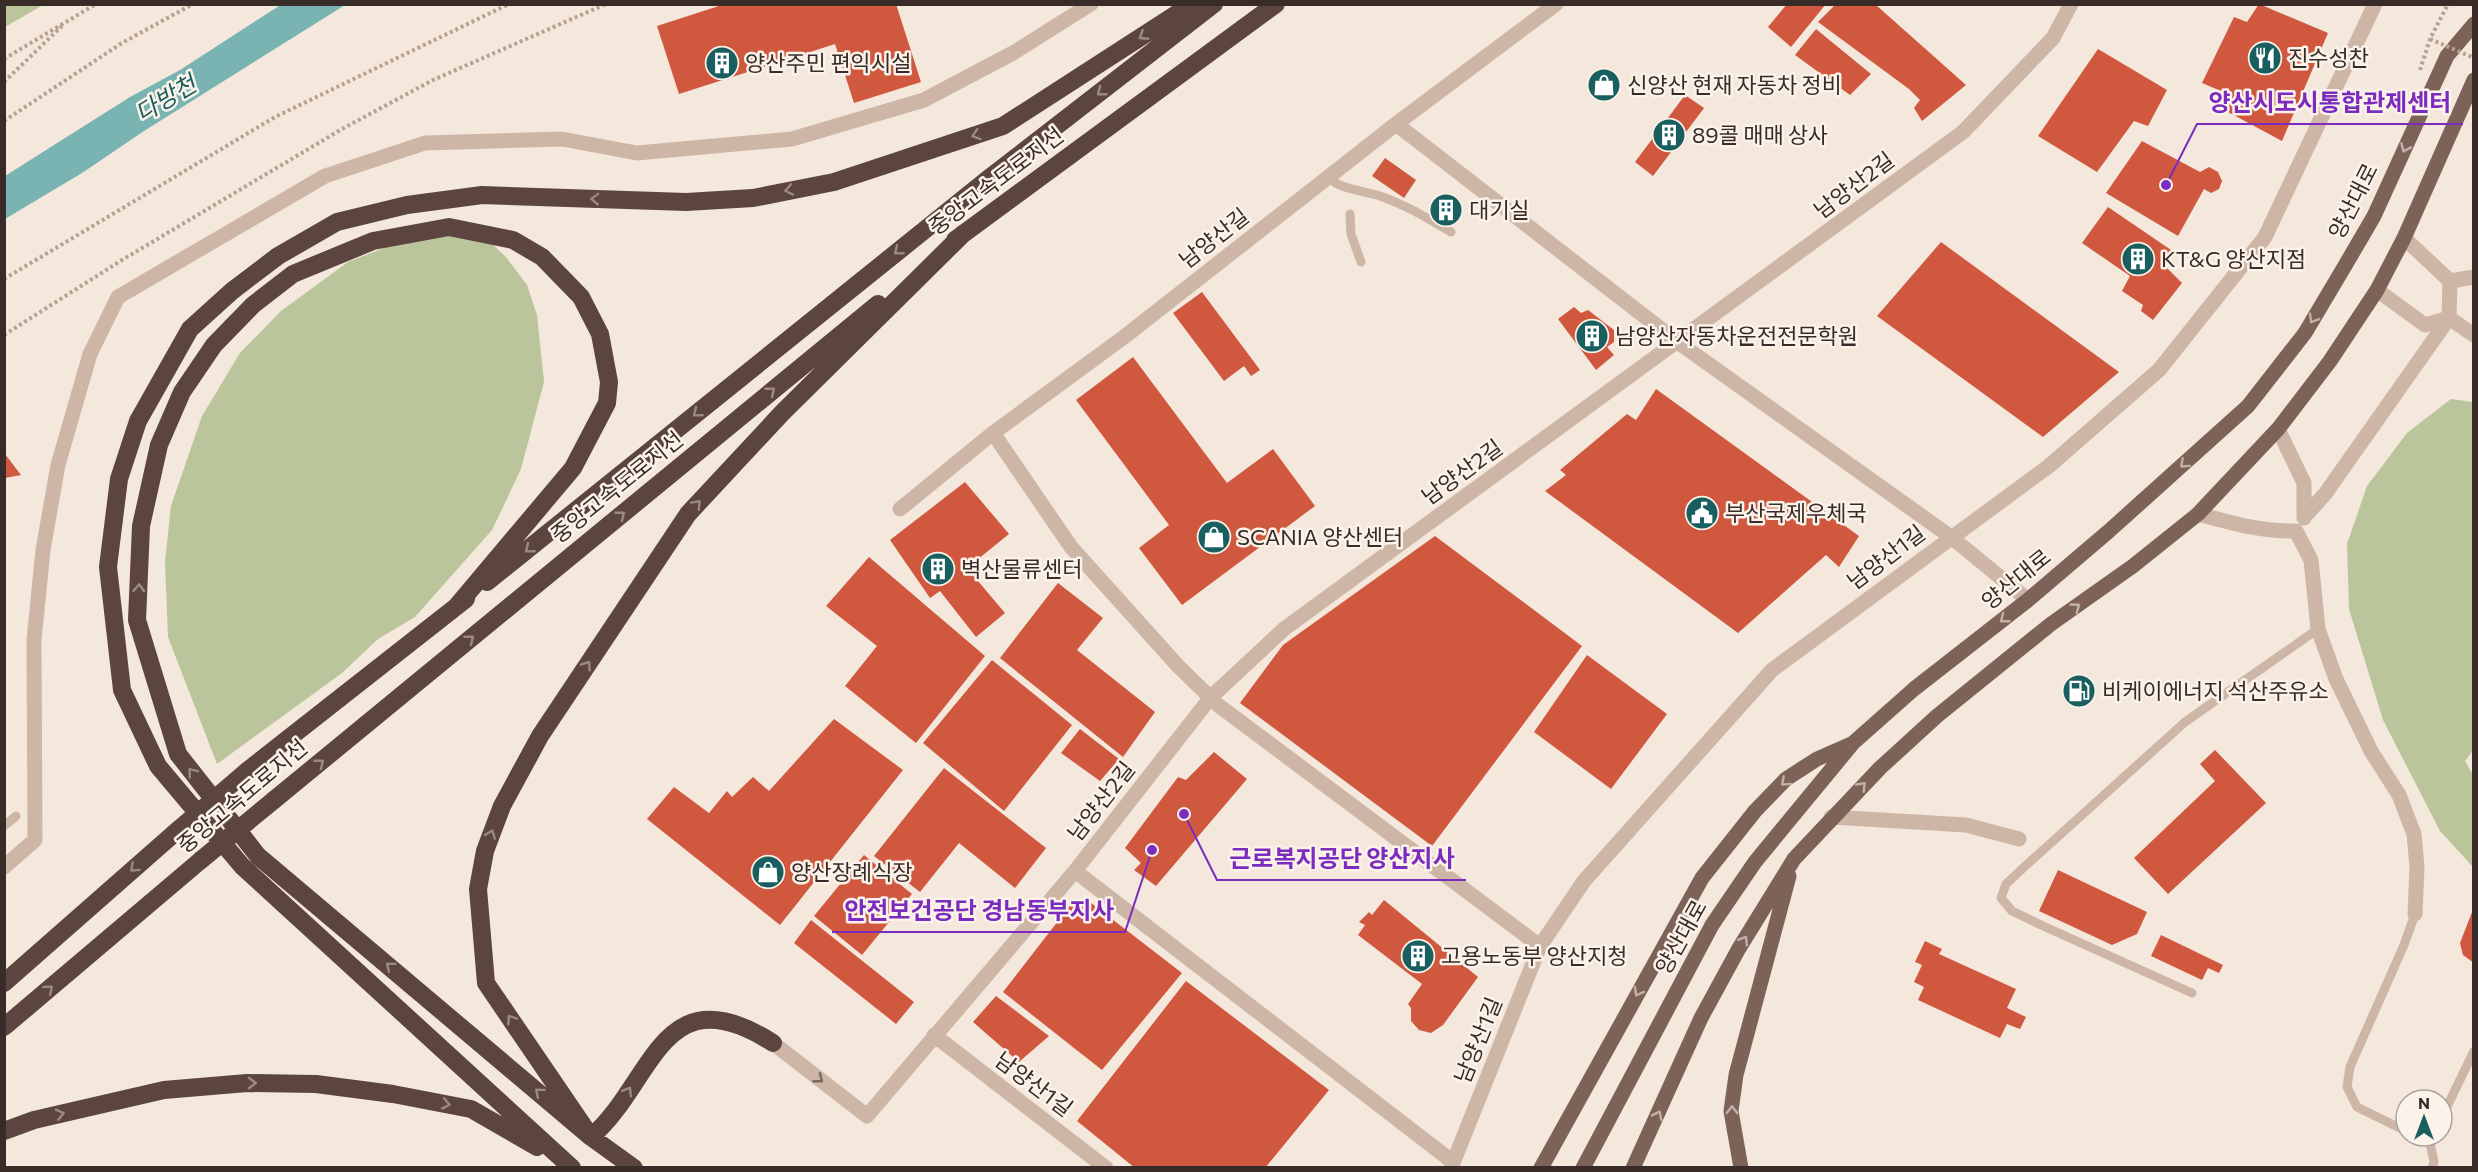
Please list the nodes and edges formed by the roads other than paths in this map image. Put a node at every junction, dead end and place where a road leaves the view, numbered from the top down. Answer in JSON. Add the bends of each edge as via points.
{"nodes":[{"id":1,"x":1091,"y":4,"type":"edge"},
{"id":2,"x":1192,"y":4,"type":"edge"},
{"id":3,"x":1214,"y":4,"type":"edge"},
{"id":4,"x":1276,"y":4,"type":"edge"},
{"id":5,"x":1556,"y":4,"type":"edge"},
{"id":6,"x":2071,"y":4,"type":"edge"},
{"id":7,"x":2375,"y":4,"type":"edge"},
{"id":8,"x":2474,"y":24,"type":"edge"},
{"id":9,"x":2474,"y":80,"type":"edge"},
{"id":10,"x":1396,"y":124,"type":"junction"},
{"id":11,"x":1328,"y":177,"type":"junction"},
{"id":12,"x":1350,"y":214,"type":"dead end"},
{"id":13,"x":1450,"y":232,"type":"dead end"},
{"id":14,"x":964,"y":233,"type":"junction"},
{"id":15,"x":2404,"y":238,"type":"junction"},
{"id":16,"x":1361,"y":262,"type":"dead end"},
{"id":17,"x":2474,"y":277,"type":"edge"},
{"id":18,"x":2450,"y":282,"type":"junction"},
{"id":19,"x":2377,"y":290,"type":"junction"},
{"id":20,"x":2449,"y":318,"type":"junction"},
{"id":21,"x":2474,"y":335,"type":"edge"},
{"id":22,"x":1679,"y":343,"type":"junction"},
{"id":23,"x":2278,"y":429,"type":"junction"},
{"id":24,"x":993,"y":433,"type":"junction"},
{"id":25,"x":900,"y":509,"type":"dead end"},
{"id":26,"x":2198,"y":514,"type":"junction"},
{"id":27,"x":2306,"y":515,"type":"junction"},
{"id":28,"x":2296,"y":531,"type":"junction"},
{"id":29,"x":1951,"y":537,"type":"junction"},
{"id":30,"x":2028,"y":600,"type":"junction"},
{"id":31,"x":456,"y":607,"type":"junction"},
{"id":32,"x":2318,"y":629,"type":"junction"},
{"id":33,"x":1210,"y":697,"type":"junction"},
{"id":34,"x":1853,"y":742,"type":"junction"},
{"id":35,"x":16,"y":816,"type":"dead end"},
{"id":36,"x":1831,"y":817,"type":"junction"},
{"id":37,"x":4,"y":826,"type":"edge"},
{"id":38,"x":2019,"y":839,"type":"dead end"},
{"id":39,"x":1794,"y":859,"type":"junction"},
{"id":40,"x":4,"y":867,"type":"edge"},
{"id":41,"x":1075,"y":871,"type":"junction"},
{"id":42,"x":2415,"y":914,"type":"joint"},
{"id":43,"x":1540,"y":946,"type":"junction"},
{"id":44,"x":4,"y":983,"type":"edge"},
{"id":45,"x":2192,"y":993,"type":"dead end"},
{"id":46,"x":4,"y":1027,"type":"edge"},
{"id":47,"x":934,"y":1035,"type":"junction"},
{"id":48,"x":773,"y":1043,"type":"joint"},
{"id":49,"x":2474,"y":1051,"type":"edge"},
{"id":50,"x":2454,"y":1092,"type":"edge"},
{"id":51,"x":2394,"y":1125,"type":"edge"},
{"id":52,"x":4,"y":1131,"type":"edge"},
{"id":53,"x":591,"y":1137,"type":"junction"},
{"id":54,"x":2432,"y":1148,"type":"edge"},
{"id":55,"x":1452,"y":1165,"type":"edge"},
{"id":56,"x":570,"y":1166,"type":"edge"},
{"id":57,"x":634,"y":1167,"type":"edge"},
{"id":58,"x":1106,"y":1167,"type":"edge"},
{"id":59,"x":1541,"y":1167,"type":"edge"},
{"id":60,"x":1583,"y":1167,"type":"edge"},
{"id":61,"x":1633,"y":1167,"type":"edge"},
{"id":62,"x":1742,"y":1167,"type":"edge"},
{"id":63,"x":2432,"y":1167,"type":"edge"}],
"edges":[{"from":1,"to":40,"type":"street","via":[[1013,54],[924,100],[792,139],[637,153],[562,139],[425,143],[325,176],[118,297],[90,354],[58,465],[43,550],[34,639],[35,840]]},
{"from":2,"to":56,"type":"highway","one_way":true,"via":[[1003,126],[834,182],[753,198],[686,202],[482,195],[407,205],[337,222],[278,256],[190,329],[138,421],[119,479],[108,567],[122,690],[158,766],[242,866]]},
{"from":3,"to":31,"type":"highway","name":"중앙고속도로지선","one_way":true,"via":[[988,179]]},
{"from":4,"to":14,"type":"highway","name":"중앙고속도로지선"},
{"from":5,"to":10,"type":"street","name":"남양산길"},
{"from":6,"to":22,"type":"street","name":"남양산2길","via":[[2053,38],[1963,132]]},
{"from":7,"to":29,"type":"street","name":"남양산1길","via":[[2265,237],[2159,370],[2049,466]]},
{"from":8,"to":30,"type":"main road","name":"양산대로","one_way":true,"via":[[2447,56],[2374,216],[2298,342],[2248,406]]},
{"from":9,"to":15,"type":"main road"},
{"from":10,"to":11,"type":"street","name":"남양산길"},
{"from":10,"to":22,"type":"street"},
{"from":11,"to":13,"type":"lane","via":[[1338,186],[1412,208]]},
{"from":11,"to":24,"type":"street","name":"남양산길","via":[[1124,337]]},
{"from":12,"to":16,"type":"lane"},
{"from":46,"to":14,"type":"highway","name":"중앙고속도로지선","one_way":true,"bridge":true,"via":[[201,860]]},
{"from":53,"to":14,"type":"highway","one_way":true,"via":[[486,983],[478,889],[485,851],[502,806],[540,736],[688,514],[782,413]]},
{"from":15,"to":18,"type":"street"},
{"from":15,"to":19,"type":"main road"},
{"from":17,"to":18,"type":"street"},
{"from":18,"to":20,"type":"street"},
{"from":19,"to":20,"type":"street","via":[[2425,325]]},
{"from":19,"to":23,"type":"main road"},
{"from":20,"to":21,"type":"street"},
{"from":20,"to":27,"type":"street","via":[[2332,485]]},
{"from":22,"to":29,"type":"street"},
{"from":22,"to":33,"type":"street","name":"남양산2길","via":[[1284,630]]},
{"from":23,"to":26,"type":"main road"},
{"from":23,"to":27,"type":"street","via":[[2304,483]]},
{"from":24,"to":25,"type":"street","name":"남양산길"},
{"from":24,"to":33,"type":"street","via":[[1071,547]]},
{"from":26,"to":28,"type":"street","via":[[2245,527]]},
{"from":36,"to":26,"type":"main road","one_way":true,"via":[[1937,716]]},
{"from":27,"to":28,"type":"street"},
{"from":28,"to":32,"type":"street","via":[[2312,560]]},
{"from":29,"to":30,"type":"street"},
{"from":29,"to":43,"type":"street","name":"남양산1길","via":[[1772,670],[1584,881]]},
{"from":30,"to":34,"type":"main road","name":"양산대로","one_way":true},
{"from":31,"to":44,"type":"highway","name":"중앙고속도로지선","one_way":true,"bridge":true,"via":[[247,771]]},
{"from":53,"to":31,"type":"highway","one_way":true,"via":[[258,856],[178,754],[137,620],[141,526],[159,445],[182,392],[214,345],[253,305],[293,274],[373,241],[449,227],[513,240],[542,257],[581,297],[600,334],[609,382],[607,403],[573,468]]},
{"from":32,"to":42,"type":"street","via":[[2370,751],[2399,795],[2414,834]]},
{"from":32,"to":45,"type":"lane","via":[[2186,722],[2006,884],[2001,898],[2012,911],[2041,926]]},
{"from":33,"to":41,"type":"street","name":"남양산2길"},
{"from":33,"to":43,"type":"street"},
{"from":34,"to":59,"type":"main road","one_way":true,"via":[[1816,759],[1786,779],[1702,878]]},
{"from":34,"to":60,"type":"main road","name":"양산대로","via":[[1755,862],[1712,925]]},
{"from":35,"to":37,"type":"lane"},
{"from":36,"to":38,"type":"street","via":[[1966,825]]},
{"from":36,"to":39,"type":"main road"},
{"from":61,"to":39,"type":"main road","one_way":true,"via":[[1701,1018]]},
{"from":62,"to":39,"type":"main road","one_way":true,"via":[[1731,1111],[1736,1075]]},
{"from":41,"to":47,"type":"street","name":"남양산2길"},
{"from":41,"to":55,"type":"street"},
{"from":42,"to":51,"type":"lane","via":[[2350,1067],[2347,1087],[2357,1107]]},
{"from":43,"to":55,"type":"street","name":"남양산1길"},
{"from":48,"to":47,"type":"street","name":"남양산2길","one_way":true,"via":[[867,1116]]},
{"from":47,"to":58,"type":"street","name":"남양산1길"},
{"from":53,"to":48,"type":"highway","one_way":true,"via":[[609,1122],[647,1060],[684,1027],[729,1020]]},
{"from":49,"to":50,"type":"lane"},
{"from":52,"to":56,"type":"highway","one_way":true,"via":[[34,1120],[164,1090],[247,1083],[316,1084],[471,1109]]},
{"from":53,"to":57,"type":"highway"},
{"from":54,"to":63,"type":"lane"}]}
